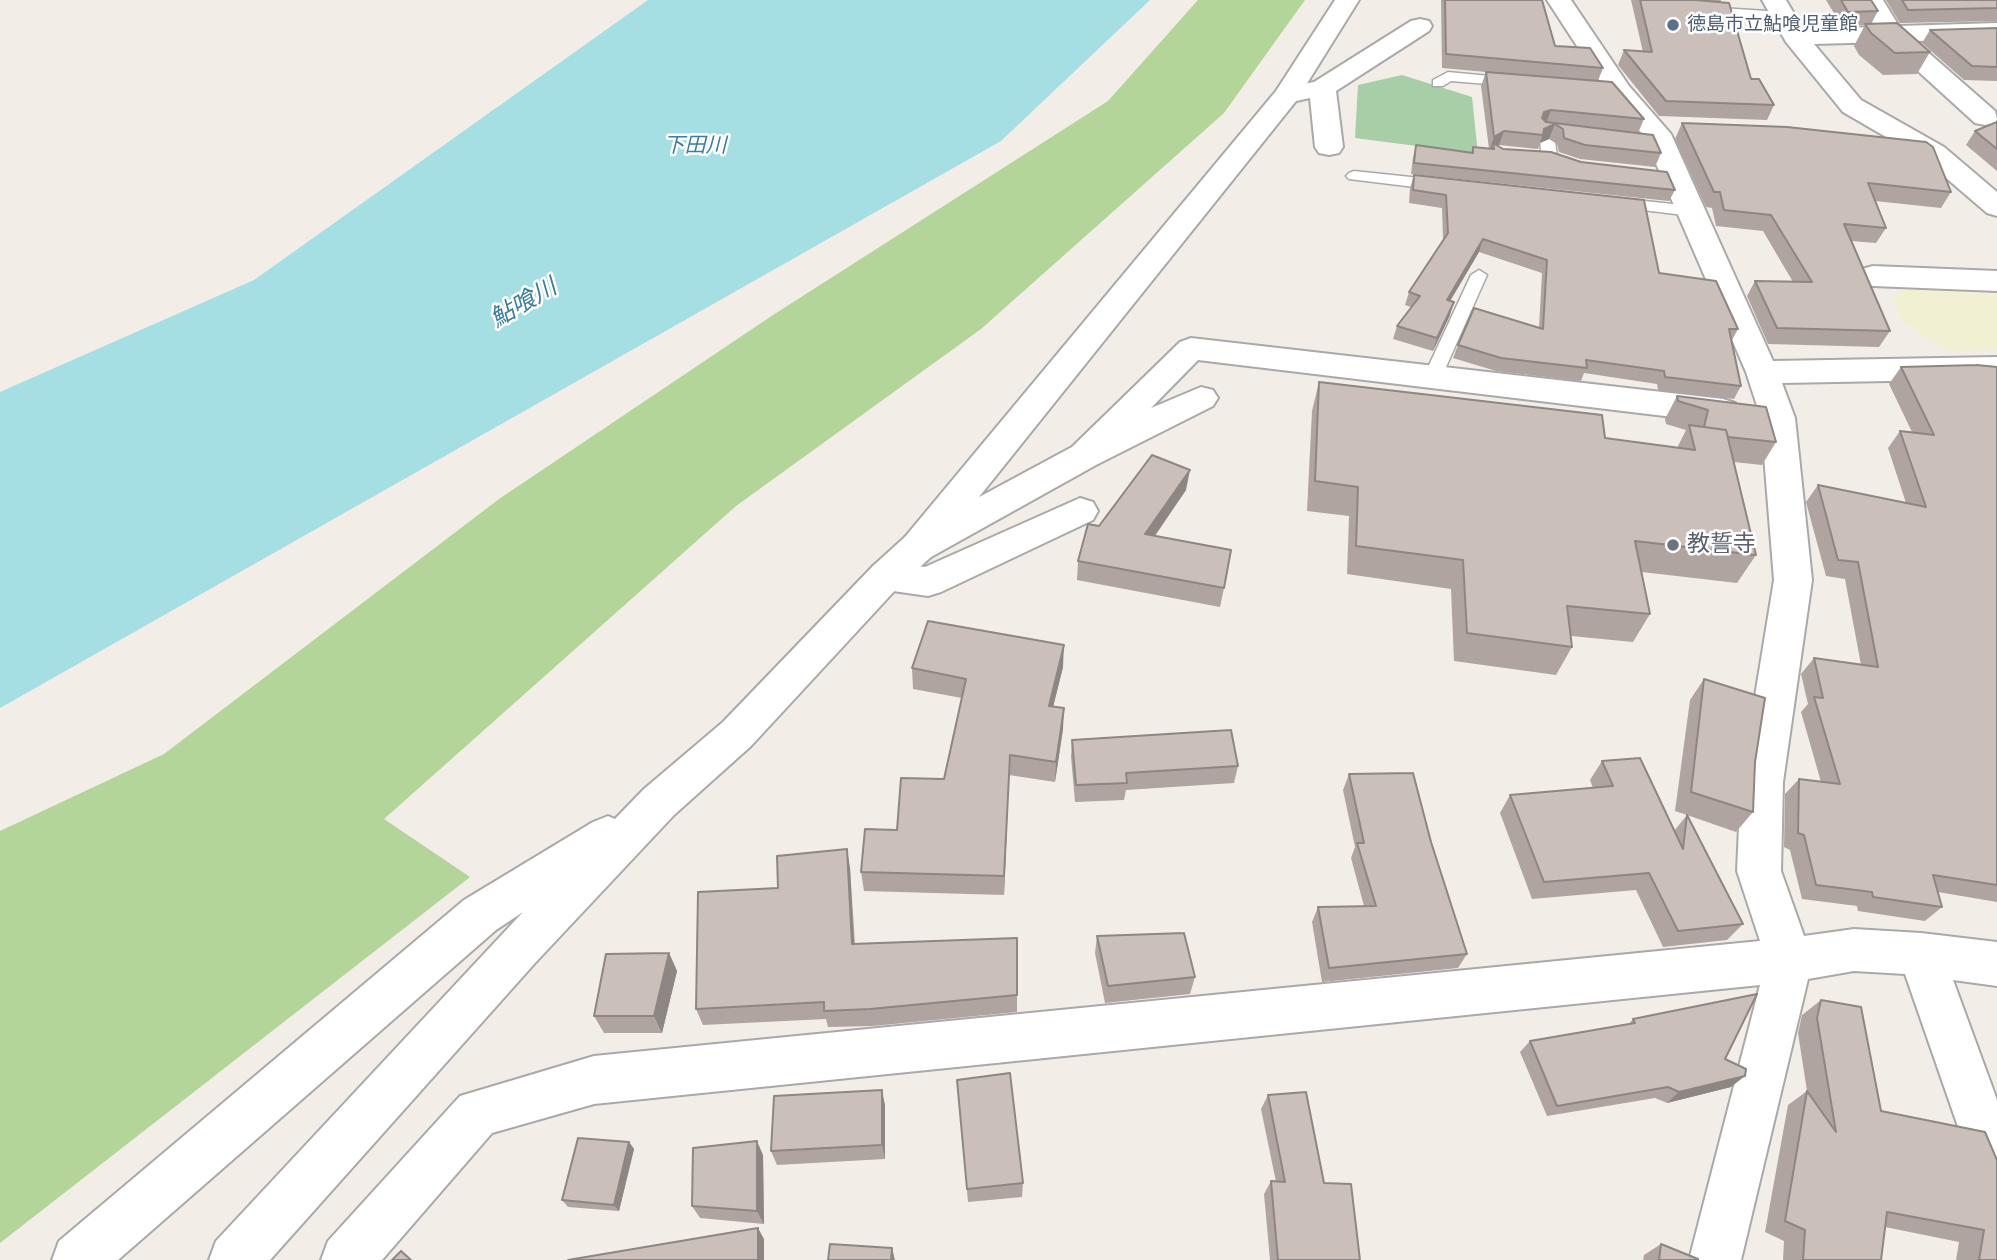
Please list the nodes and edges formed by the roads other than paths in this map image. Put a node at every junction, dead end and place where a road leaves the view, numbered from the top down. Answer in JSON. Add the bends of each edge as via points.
{"nodes":[{"id":1,"x":1347,"y":0,"type":"edge"},
{"id":2,"x":1871,"y":0,"type":"edge"},
{"id":3,"x":1566,"y":4,"type":"edge"},
{"id":4,"x":1696,"y":10,"type":"edge"},
{"id":5,"x":1784,"y":18,"type":"edge"},
{"id":6,"x":1420,"y":26,"type":"dead end"},
{"id":7,"x":1997,"y":31,"type":"edge"},
{"id":8,"x":1891,"y":33,"type":"junction"},
{"id":9,"x":1438,"y":83,"type":"dead end"},
{"id":10,"x":1527,"y":83,"type":"edge"},
{"id":11,"x":1304,"y":92,"type":"junction"},
{"id":12,"x":1973,"y":121,"type":"edge"},
{"id":13,"x":1550,"y":130,"type":"edge"},
{"id":14,"x":1846,"y":134,"type":"edge"},
{"id":15,"x":1908,"y":138,"type":"junction"},
{"id":16,"x":1329,"y":147,"type":"dead end"},
{"id":17,"x":1512,"y":154,"type":"edge"},
{"id":18,"x":1549,"y":158,"type":"junction"},
{"id":19,"x":1567,"y":163,"type":"edge"},
{"id":20,"x":1354,"y":176,"type":"dead end"},
{"id":21,"x":1462,"y":187,"type":"edge"},
{"id":22,"x":1597,"y":201,"type":"edge"},
{"id":23,"x":1997,"y":207,"type":"edge"},
{"id":24,"x":1691,"y":211,"type":"junction"},
{"id":25,"x":1479,"y":275,"type":"dead end"},
{"id":26,"x":1873,"y":276,"type":"dead end"},
{"id":27,"x":1997,"y":281,"type":"edge"},
{"id":28,"x":1997,"y":368,"type":"edge"},
{"id":29,"x":1762,"y":372,"type":"junction"},
{"id":30,"x":1433,"y":376,"type":"junction"},
{"id":31,"x":1200,"y":398,"type":"dead end"},
{"id":32,"x":1778,"y":418,"type":"junction"},
{"id":33,"x":1084,"y":456,"type":"junction"},
{"id":34,"x":1080,"y":511,"type":"dead end"},
{"id":35,"x":918,"y":547,"type":"junction"},
{"id":36,"x":886,"y":576,"type":"junction"},
{"id":37,"x":659,"y":802,"type":"junction"},
{"id":38,"x":1921,"y":954,"type":"junction"},
{"id":39,"x":1788,"y":960,"type":"junction"},
{"id":40,"x":1997,"y":964,"type":"edge"},
{"id":41,"x":1997,"y":1169,"type":"edge"},
{"id":42,"x":78,"y":1260,"type":"edge"},
{"id":43,"x":235,"y":1260,"type":"edge"},
{"id":44,"x":347,"y":1260,"type":"edge"},
{"id":45,"x":1715,"y":1260,"type":"edge"}],
"edges":[{"from":1,"to":11,"type":"street"},
{"from":2,"to":8,"type":"street"},
{"from":3,"to":24,"type":"street","via":[[1612,90],[1660,135],[1670,176]]},
{"from":4,"to":5,"type":"lane"},
{"from":5,"to":8,"type":"street"},
{"from":5,"to":15,"type":"street","via":[[1852,106]]},
{"from":6,"to":11,"type":"street"},
{"from":7,"to":8,"type":"street"},
{"from":8,"to":12,"type":"street"},
{"from":9,"to":10,"type":"lane","via":[[1448,76]]},
{"from":11,"to":16,"type":"street"},
{"from":11,"to":35,"type":"street"},
{"from":12,"to":15,"type":"street"},
{"from":13,"to":18,"type":"lane"},
{"from":14,"to":15,"type":"street"},
{"from":15,"to":23,"type":"street","via":[[1934,153]]},
{"from":17,"to":18,"type":"lane"},
{"from":18,"to":19,"type":"lane"},
{"from":20,"to":21,"type":"lane"},
{"from":22,"to":24,"type":"lane"},
{"from":24,"to":29,"type":"street"},
{"from":25,"to":30,"type":"lane"},
{"from":26,"to":27,"type":"street"},
{"from":28,"to":29,"type":"street"},
{"from":29,"to":32,"type":"street"},
{"from":30,"to":32,"type":"street"},
{"from":30,"to":33,"type":"street","via":[[1191,349]]},
{"from":31,"to":33,"type":"street"},
{"from":32,"to":39,"type":"street","via":[[1793,580],[1762,782],[1759,871]]},
{"from":33,"to":35,"type":"street"},
{"from":34,"to":36,"type":"street","via":[[928,582]]},
{"from":35,"to":36,"type":"street"},
{"from":36,"to":37,"type":"street","via":[[737,734]]},
{"from":37,"to":42,"type":"street","via":[[480,915]]},
{"from":37,"to":43,"type":"street","via":[[519,948]]},
{"from":38,"to":39,"type":"street","via":[[1854,950]]},
{"from":38,"to":40,"type":"street"},
{"from":38,"to":41,"type":"street"},
{"from":39,"to":44,"type":"street","via":[[594,1080],[477,1113]]},
{"from":39,"to":45,"type":"street"}]}
